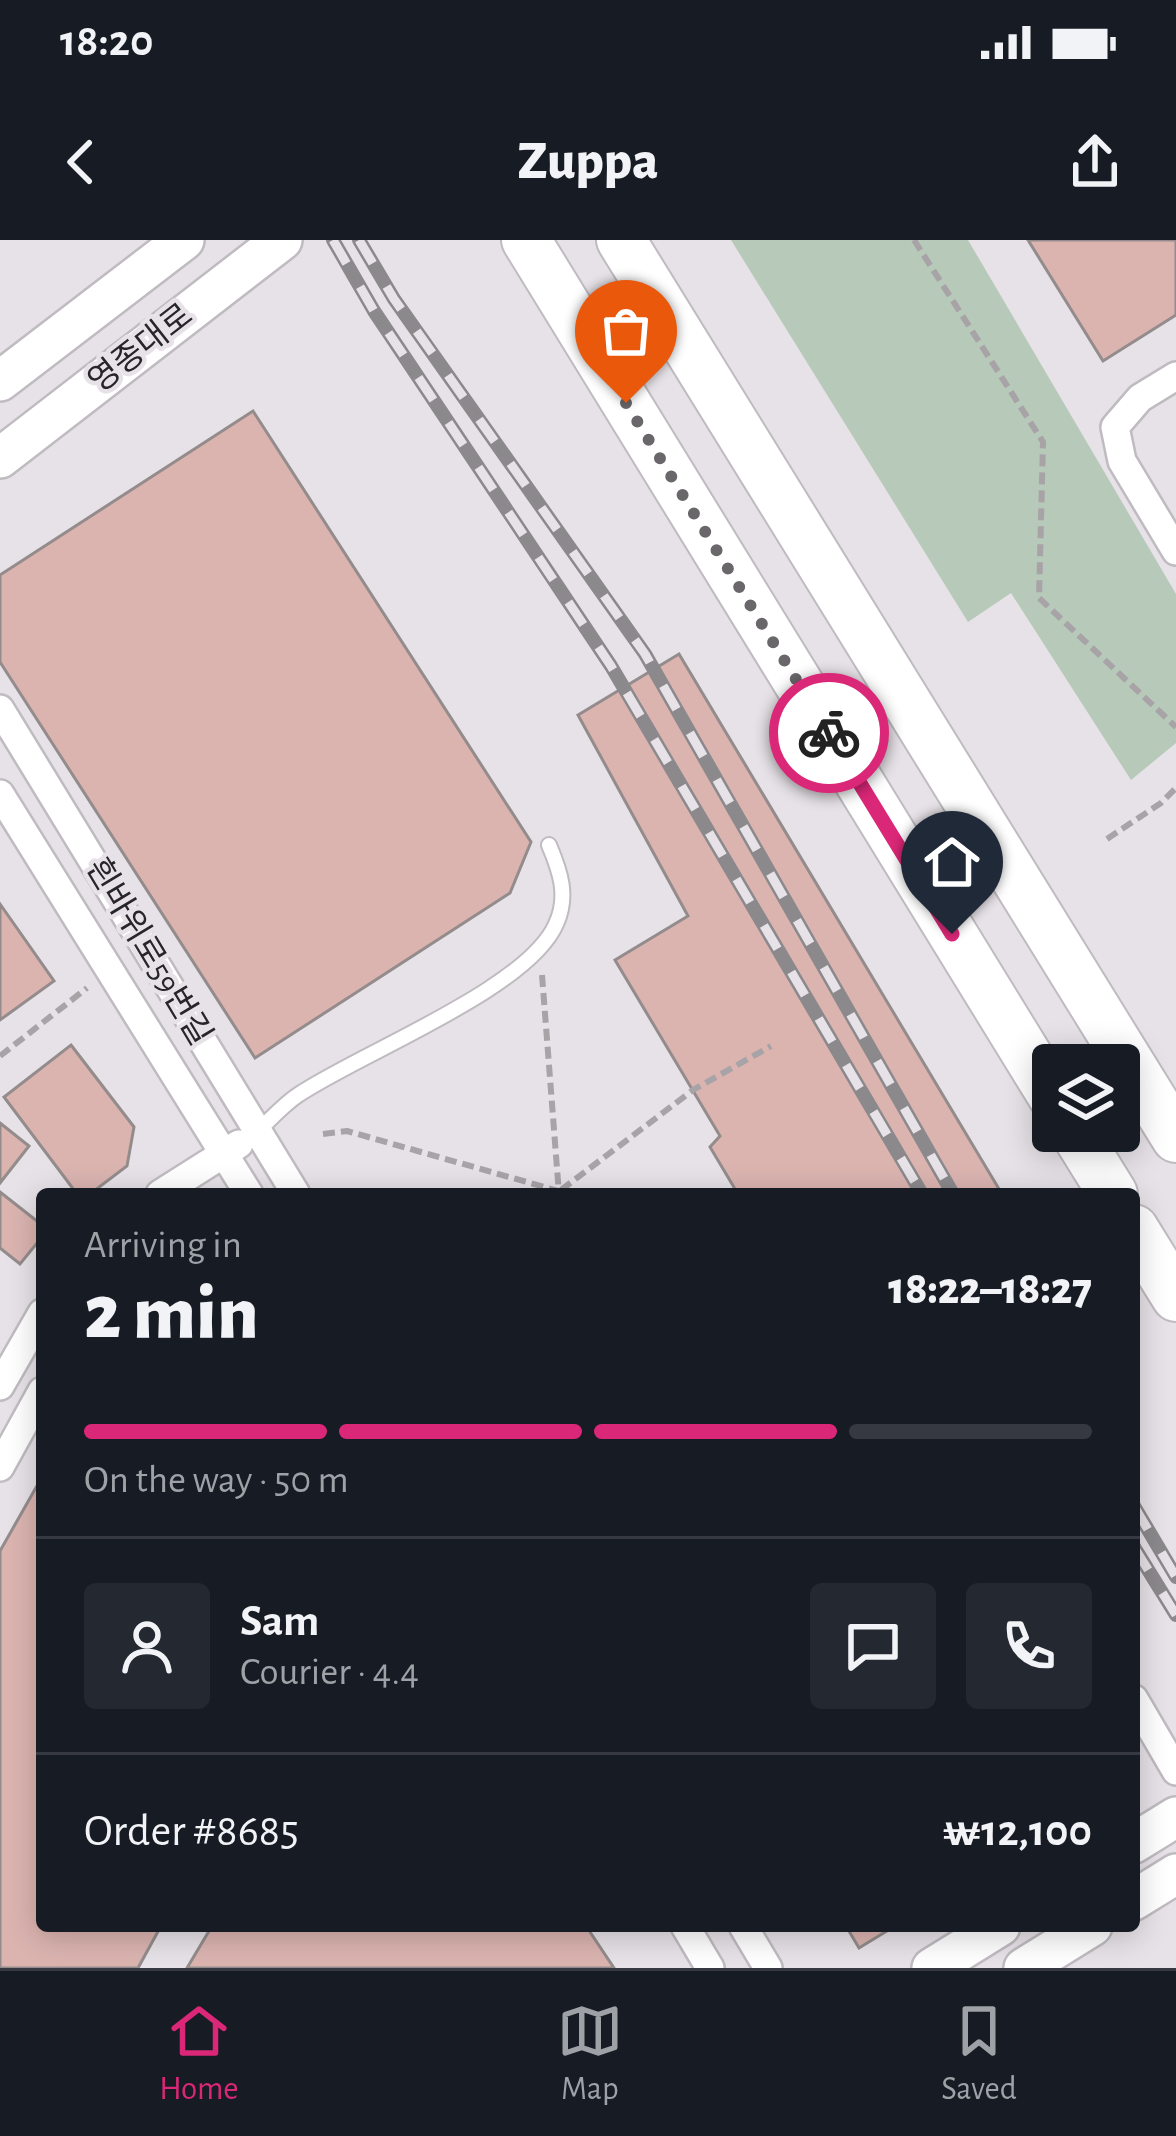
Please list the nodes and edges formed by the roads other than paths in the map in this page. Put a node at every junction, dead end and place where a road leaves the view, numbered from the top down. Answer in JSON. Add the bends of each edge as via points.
{"nodes":[{"id":1,"x":184,"y":240,"type":"edge"},
{"id":2,"x":282,"y":240,"type":"edge"},
{"id":3,"x":526,"y":240,"type":"edge"},
{"id":4,"x":621,"y":240,"type":"edge"},
{"id":5,"x":1176,"y":376,"type":"edge"},
{"id":6,"x":0,"y":381,"type":"edge"},
{"id":7,"x":0,"y":458,"type":"edge"},
{"id":8,"x":1176,"y":551,"type":"edge"},
{"id":9,"x":0,"y":709,"type":"edge"},
{"id":10,"x":0,"y":794,"type":"edge"},
{"id":11,"x":549,"y":844,"type":"dead end"},
{"id":12,"x":1032,"y":1063,"type":"edge"},
{"id":13,"x":257,"y":1132,"type":"junction"},
{"id":14,"x":1176,"y":1138,"type":"edge"},
{"id":15,"x":1087,"y":1152,"type":"edge"},
{"id":16,"x":224,"y":1155,"type":"junction"},
{"id":17,"x":275,"y":1161,"type":"junction"},
{"id":18,"x":170,"y":1188,"type":"edge"},
{"id":19,"x":240,"y":1188,"type":"edge"},
{"id":20,"x":244,"y":1188,"type":"edge"},
{"id":21,"x":292,"y":1188,"type":"edge"},
{"id":22,"x":1109,"y":1188,"type":"edge"},
{"id":23,"x":1140,"y":1239,"type":"edge"},
{"id":24,"x":1176,"y":1297,"type":"edge"},
{"id":25,"x":36,"y":1323,"type":"edge"},
{"id":26,"x":0,"y":1386,"type":"edge"},
{"id":27,"x":36,"y":1402,"type":"edge"},
{"id":28,"x":0,"y":1406,"type":"edge"},
{"id":29,"x":26,"y":1421,"type":"junction"},
{"id":30,"x":0,"y":1467,"type":"edge"},
{"id":31,"x":1140,"y":1709,"type":"edge"},
{"id":32,"x":1176,"y":1771,"type":"edge"},
{"id":33,"x":1176,"y":1816,"type":"edge"},
{"id":34,"x":1140,"y":1839,"type":"edge"},
{"id":35,"x":1176,"y":1874,"type":"edge"},
{"id":36,"x":1140,"y":1896,"type":"edge"},
{"id":37,"x":689,"y":1932,"type":"edge"},
{"id":38,"x":746,"y":1932,"type":"edge"},
{"id":39,"x":990,"y":1932,"type":"edge"},
{"id":40,"x":1082,"y":1932,"type":"edge"},
{"id":41,"x":710,"y":1968,"type":"edge"},
{"id":42,"x":768,"y":1968,"type":"edge"},
{"id":43,"x":932,"y":1968,"type":"edge"},
{"id":44,"x":1024,"y":1968,"type":"edge"}],
"edges":[{"from":1,"to":6,"type":"main road","name":"영종대로"},
{"from":2,"to":7,"type":"main road","name":"영종대로"},
{"from":3,"to":12,"type":"highway"},
{"from":4,"to":14,"type":"highway"},
{"from":5,"to":8,"type":"street","via":[[1115,427],[1122,461]]},
{"from":9,"to":13,"type":"street","name":"흰바위로59번길"},
{"from":10,"to":16,"type":"street","name":"흰바위로59번길"},
{"from":11,"to":13,"type":"lane","via":[[564,881],[557,923],[535,954],[470,1000],[297,1096]]},
{"from":13,"to":16,"type":"street"},
{"from":13,"to":17,"type":"street","name":"흰바위로59번길"},
{"from":15,"to":22,"type":"highway"},
{"from":16,"to":18,"type":"street"},
{"from":16,"to":19,"type":"street","name":"흰바위로59번길"},
{"from":17,"to":20,"type":"street"},
{"from":17,"to":21,"type":"street","name":"흰바위로59번길"},
{"from":23,"to":24,"type":"highway"},
{"from":25,"to":26,"type":"street"},
{"from":27,"to":29,"type":"street"},
{"from":28,"to":29,"type":"street"},
{"from":29,"to":30,"type":"street"},
{"from":31,"to":32,"type":"street"},
{"from":33,"to":34,"type":"main road"},
{"from":35,"to":36,"type":"main road"},
{"from":37,"to":41,"type":"street"},
{"from":38,"to":42,"type":"street"},
{"from":39,"to":43,"type":"main road"},
{"from":40,"to":44,"type":"main road"}]}
